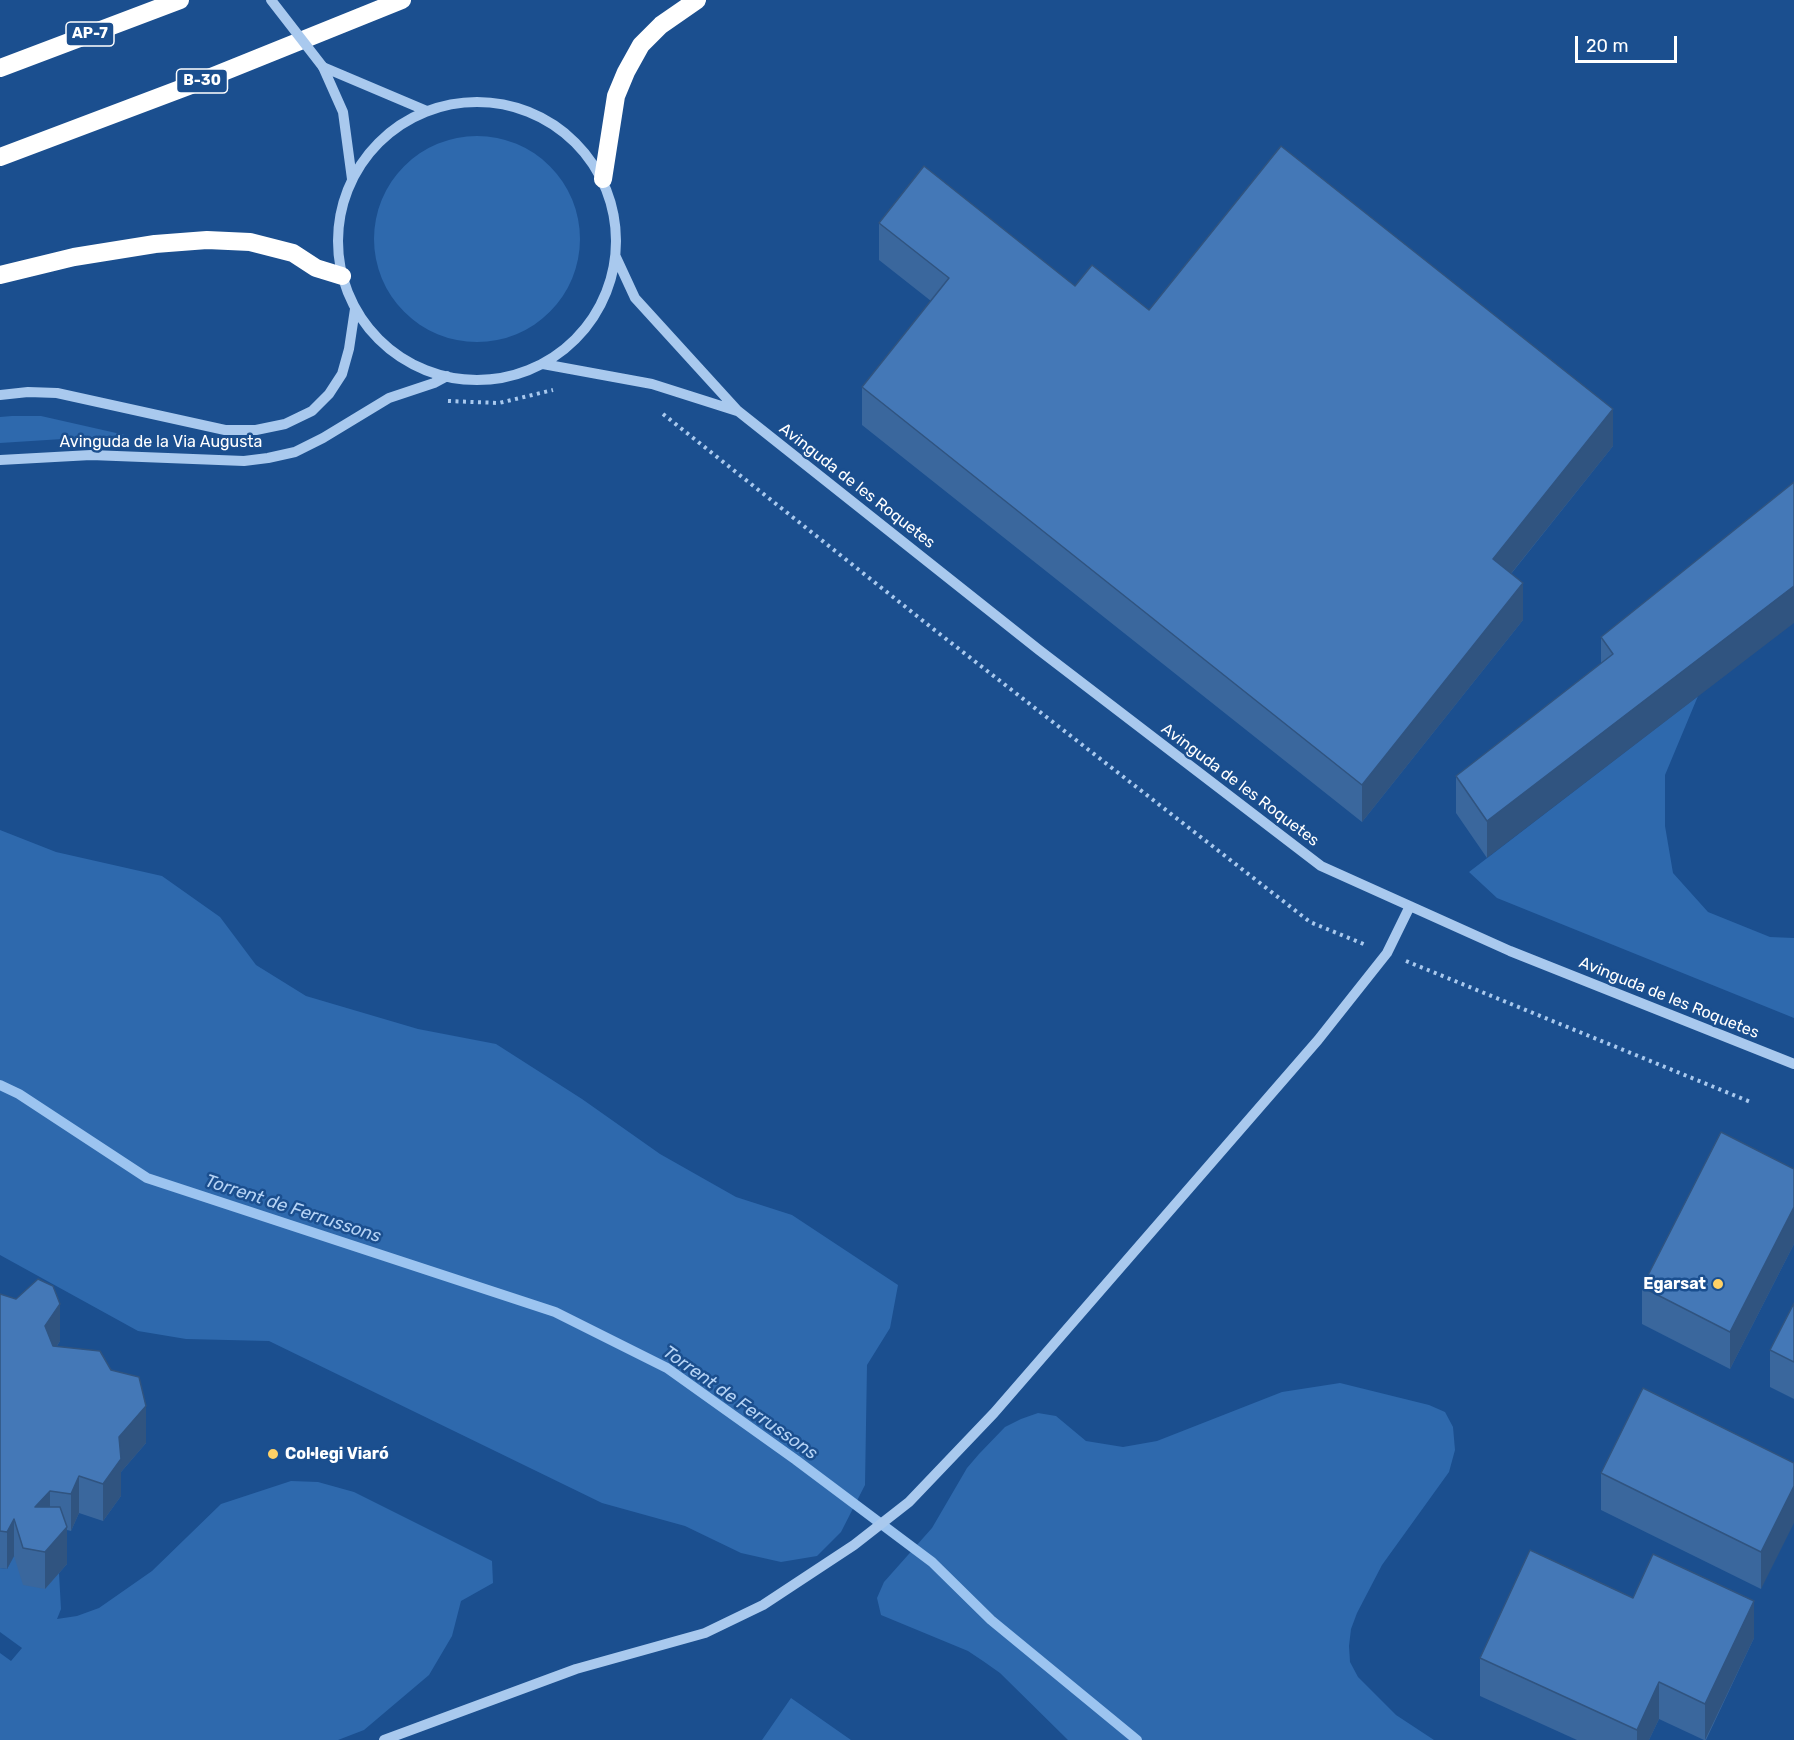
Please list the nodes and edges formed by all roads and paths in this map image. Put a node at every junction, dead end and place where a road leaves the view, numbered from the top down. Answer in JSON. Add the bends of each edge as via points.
{"nodes":[{"id":1,"x":180,"y":0,"type":"edge"},
{"id":2,"x":271,"y":0,"type":"edge"},
{"id":3,"x":402,"y":0,"type":"edge"},
{"id":4,"x":697,"y":0,"type":"edge"},
{"id":5,"x":323,"y":67,"type":"junction"},
{"id":6,"x":0,"y":68,"type":"edge"},
{"id":7,"x":427,"y":111,"type":"junction"},
{"id":8,"x":0,"y":157,"type":"edge"},
{"id":9,"x":352,"y":179,"type":"junction"},
{"id":10,"x":603,"y":179,"type":"junction"},
{"id":11,"x":616,"y":257,"type":"junction"},
{"id":12,"x":0,"y":275,"type":"edge"},
{"id":13,"x":342,"y":276,"type":"junction"},
{"id":14,"x":355,"y":309,"type":"junction"},
{"id":15,"x":543,"y":363,"type":"junction"},
{"id":16,"x":447,"y":376,"type":"junction"},
{"id":17,"x":0,"y":395,"type":"edge"},
{"id":18,"x":738,"y":411,"type":"junction"},
{"id":19,"x":0,"y":460,"type":"edge"},
{"id":20,"x":1410,"y":906,"type":"junction"},
{"id":21,"x":1794,"y":1064,"type":"edge"},
{"id":22,"x":384,"y":1740,"type":"edge"}],
"edges":[{"from":1,"to":6,"type":"highway","number":"AP-7"},
{"from":2,"to":5,"type":"street","bridge":true},
{"from":3,"to":8,"type":"highway","number":"B-30"},
{"from":4,"to":10,"type":"highway","via":[[661,25],[641,45],[626,72],[616,96]]},
{"from":5,"to":7,"type":"street"},
{"from":5,"to":9,"type":"street","via":[[342,112]]},
{"from":7,"to":9,"type":"street","via":[[383,138]]},
{"from":7,"to":10,"type":"street","via":[[477,101],[528,111],[572,138]]},
{"from":9,"to":13,"type":"street","via":[[338,226]]},
{"from":10,"to":11,"type":"street","via":[[615,217]]},
{"from":11,"to":15,"type":"street","via":[[597,313],[579,336]]},
{"from":11,"to":18,"type":"street","name":"Avinguda de les Roquetes","via":[[635,298]]},
{"from":12,"to":13,"type":"highway","via":[[74,257],[207,240],[250,242],[293,254],[316,268]]},
{"from":13,"to":14,"type":"street"},
{"from":14,"to":16,"type":"street","via":[[398,356]]},
{"from":14,"to":17,"type":"street","name":"Avinguda de la Via Augusta","via":[[342,374],[312,411],[285,424],[256,430],[225,430],[57,393]]},
{"from":15,"to":16,"type":"street","via":[[503,377],[475,380]]},
{"from":15,"to":18,"type":"street","name":"Avinguda de les Roquetes","via":[[652,384]]},
{"from":16,"to":19,"type":"street","name":"Avinguda de la Via Augusta","via":[[389,398],[295,452],[268,458],[91,455]]},
{"from":18,"to":20,"type":"street","name":"Avinguda de les Roquetes","via":[[1321,866]]},
{"from":20,"to":21,"type":"street","name":"Avinguda de les Roquetes","via":[[1510,951]]},
{"from":20,"to":22,"type":"street","via":[[1387,953],[1318,1040],[994,1413],[909,1502],[854,1545],[763,1605],[705,1633],[576,1669]]}]}
